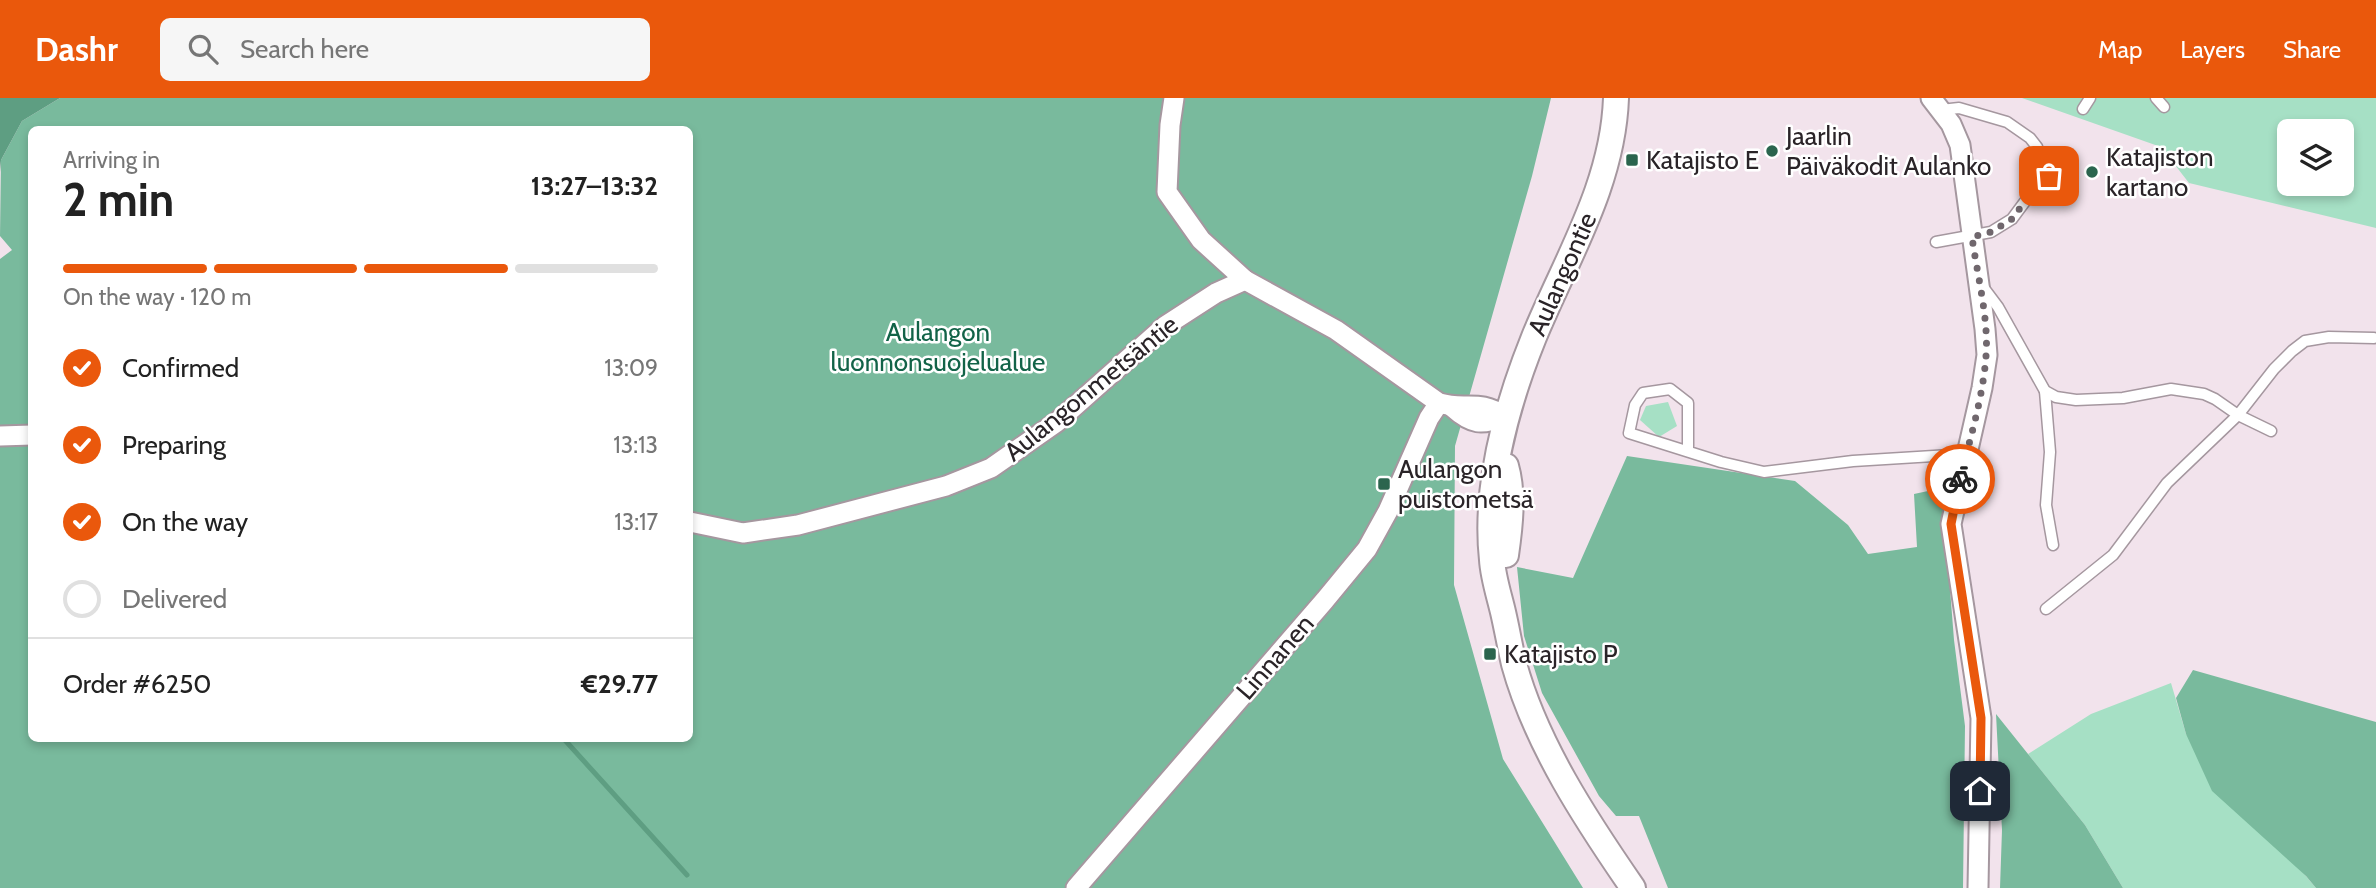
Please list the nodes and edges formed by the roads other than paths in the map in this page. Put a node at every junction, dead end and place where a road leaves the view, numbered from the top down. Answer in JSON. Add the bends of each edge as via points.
{"nodes":[{"id":1,"x":1174,"y":98,"type":"edge"},
{"id":2,"x":1616,"y":98,"type":"edge"},
{"id":3,"x":2090,"y":98,"type":"edge"},
{"id":4,"x":2156,"y":98,"type":"edge"},
{"id":5,"x":1936,"y":104,"type":"edge"},
{"id":6,"x":2164,"y":107,"type":"dead end"},
{"id":7,"x":2083,"y":109,"type":"dead end"},
{"id":8,"x":2041,"y":162,"type":"junction"},
{"id":9,"x":2038,"y":184,"type":"junction"},
{"id":10,"x":1972,"y":237,"type":"junction"},
{"id":11,"x":1936,"y":242,"type":"dead end"},
{"id":12,"x":1245,"y":280,"type":"junction"},
{"id":13,"x":1978,"y":282,"type":"junction"},
{"id":14,"x":2374,"y":338,"type":"dead end"},
{"id":15,"x":2045,"y":391,"type":"junction"},
{"id":16,"x":1445,"y":405,"type":"junction"},
{"id":17,"x":2238,"y":415,"type":"junction"},
{"id":18,"x":1506,"y":417,"type":"junction"},
{"id":19,"x":2271,"y":431,"type":"dead end"},
{"id":20,"x":28,"y":435,"type":"edge"},
{"id":21,"x":0,"y":436,"type":"edge"},
{"id":22,"x":1688,"y":451,"type":"junction"},
{"id":23,"x":1966,"y":454,"type":"junction"},
{"id":24,"x":693,"y":523,"type":"edge"},
{"id":25,"x":2053,"y":545,"type":"dead end"},
{"id":26,"x":2046,"y":608,"type":"dead end"},
{"id":27,"x":1076,"y":888,"type":"edge"},
{"id":28,"x":1633,"y":888,"type":"edge"},
{"id":29,"x":1978,"y":888,"type":"edge"}],
"edges":[{"from":1,"to":12,"type":"street","via":[[1167,192],[1201,240]]},
{"from":2,"to":18,"type":"street","name":"Aulangontie","via":[[1601,184],[1535,335]]},
{"from":3,"to":7,"type":"lane"},
{"from":4,"to":6,"type":"lane"},
{"from":5,"to":8,"type":"lane","via":[[2007,122],[2030,138]]},
{"from":5,"to":10,"type":"street","via":[[1960,145]]},
{"from":8,"to":9,"type":"lane","via":[[2048,166],[2049,176]]},
{"from":8,"to":9,"type":"lane","via":[[2032,165],[2028,173]]},
{"from":9,"to":10,"type":"lane","via":[[2012,219]]},
{"from":10,"to":11,"type":"lane"},
{"from":10,"to":13,"type":"street"},
{"from":12,"to":16,"type":"street","via":[[1336,330]]},
{"from":12,"to":24,"type":"street","name":"Aulangonmetsäntie","via":[[1165,326],[1057,422],[991,468],[946,486],[798,525],[743,533]]},
{"from":13,"to":15,"type":"lane","via":[[1998,307]]},
{"from":13,"to":23,"type":"street","via":[[1986,355]]},
{"from":14,"to":17,"type":"lane","via":[[2305,341],[2274,369]]},
{"from":15,"to":17,"type":"lane","via":[[2076,400],[2171,390],[2204,394]]},
{"from":15,"to":25,"type":"lane","via":[[2050,452],[2046,505]]},
{"from":16,"to":18,"type":"street","via":[[1474,422]]},
{"from":16,"to":27,"type":"street","name":"Linnanen","via":[[1429,418],[1367,549]]},
{"from":17,"to":19,"type":"lane"},
{"from":17,"to":26,"type":"lane","via":[[2167,483],[2113,555]]},
{"from":18,"to":28,"type":"street","name":"Aulangontie","via":[[1501,448],[1510,479],[1510,505],[1499,594],[1515,665],[1548,748]]},
{"from":20,"to":21,"type":"street"},
{"from":22,"to":22,"type":"lane","via":[[1629,433],[1635,405],[1643,393],[1670,389],[1688,403]]},
{"from":22,"to":23,"type":"lane","via":[[1764,472]]},
{"from":23,"to":29,"type":"street","via":[[1951,524],[1981,718]]}]}
